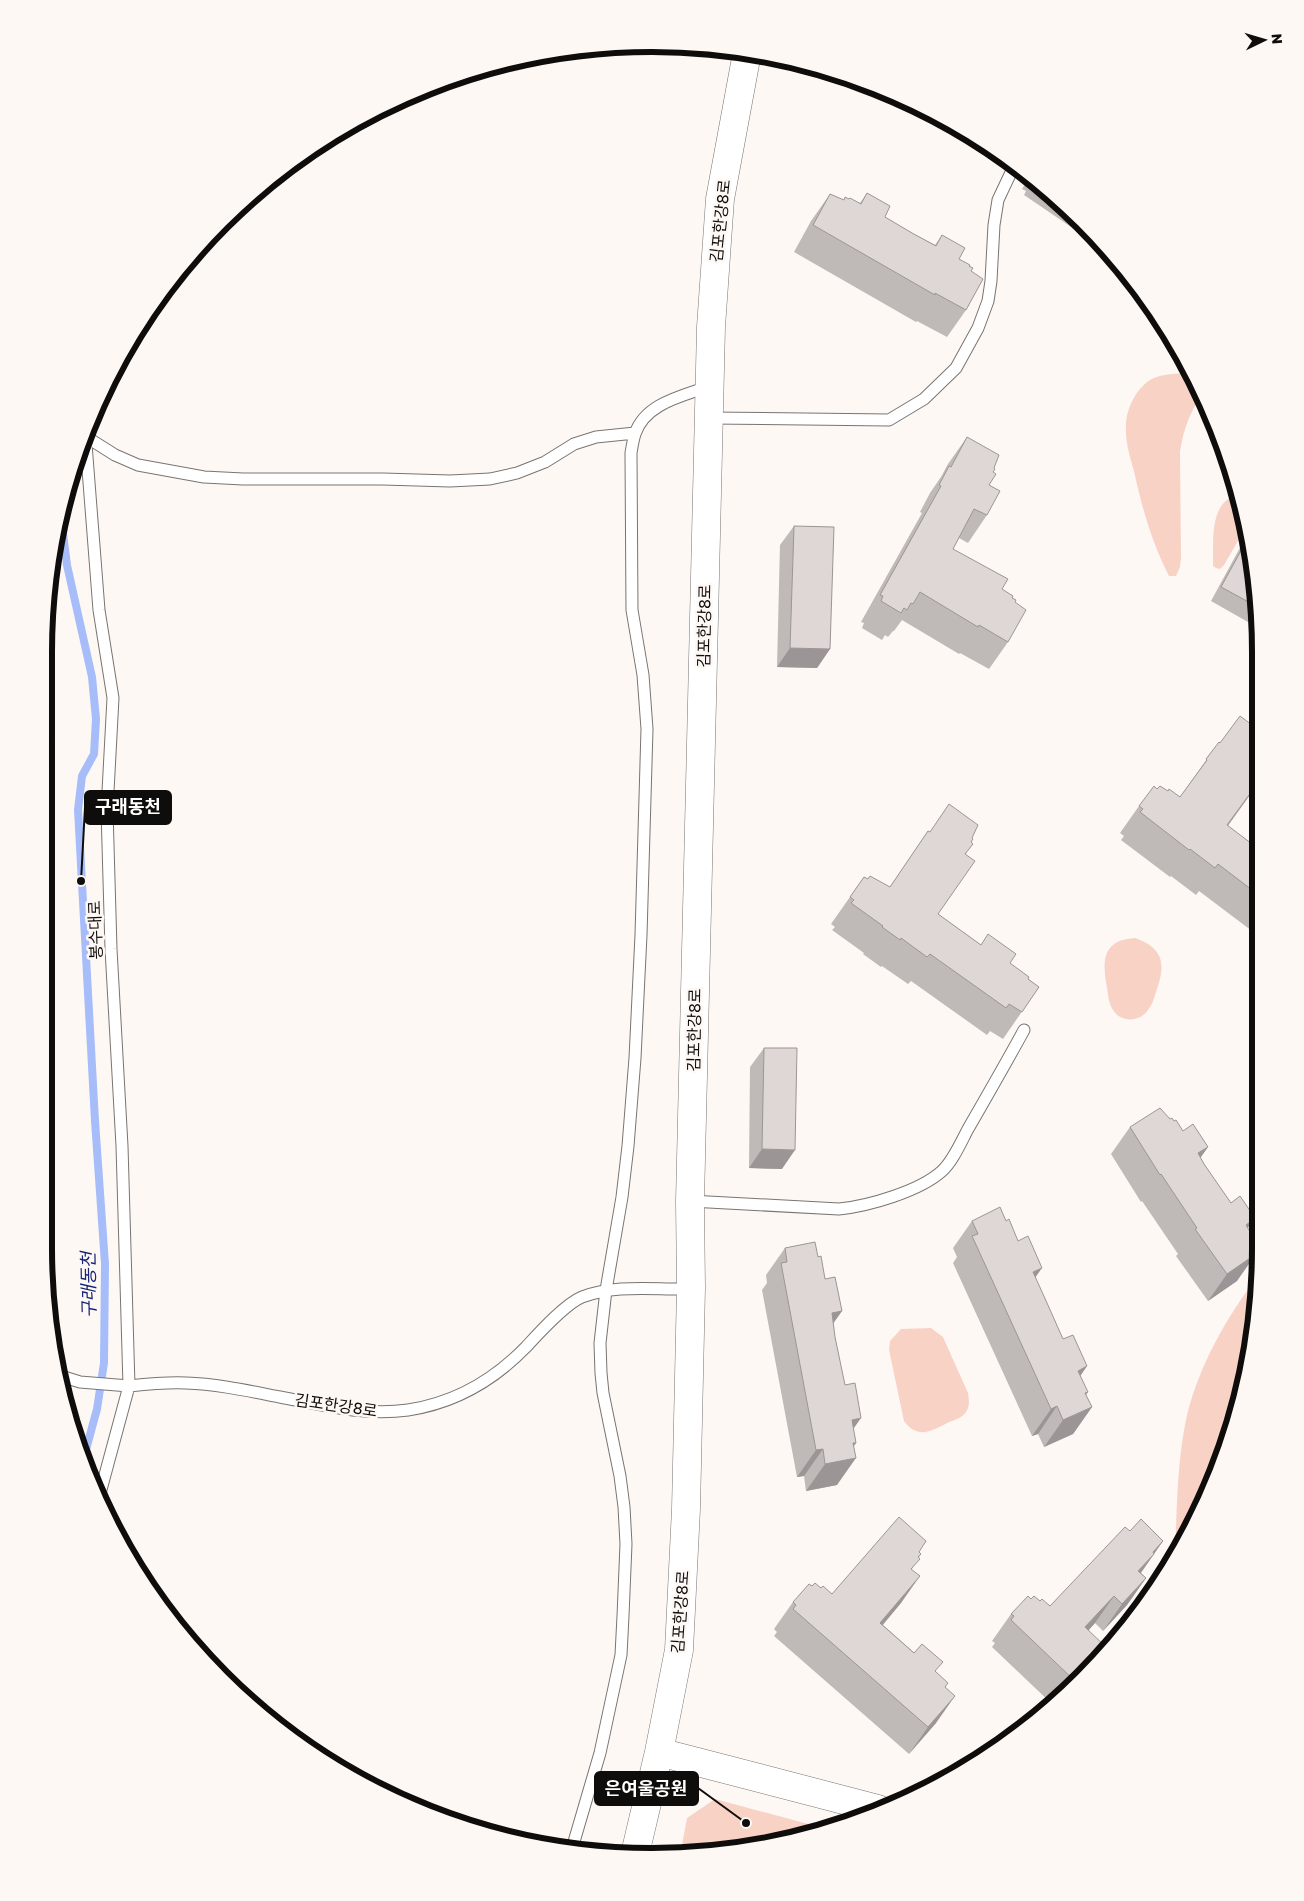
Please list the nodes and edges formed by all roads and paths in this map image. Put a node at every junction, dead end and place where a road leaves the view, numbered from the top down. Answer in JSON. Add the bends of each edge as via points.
{"nodes":[{"id":1,"x":747,"y":61,"type":"edge"},
{"id":2,"x":1011,"y":172,"type":"edge"},
{"id":3,"x":710,"y":386,"type":"junction"},
{"id":4,"x":709,"y":418,"type":"junction"},
{"id":5,"x":635,"y":433,"type":"junction"},
{"id":6,"x":91,"y":440,"type":"edge"},
{"id":7,"x":87,"y":452,"type":"edge"},
{"id":8,"x":1024,"y":1030,"type":"edge"},
{"id":9,"x":690,"y":1201,"type":"junction"},
{"id":10,"x":680,"y":1289,"type":"junction"},
{"id":11,"x":606,"y":1290,"type":"junction"},
{"id":12,"x":67,"y":1378,"type":"edge"},
{"id":13,"x":129,"y":1386,"type":"junction"},
{"id":14,"x":102,"y":1487,"type":"edge"},
{"id":15,"x":659,"y":1752,"type":"junction"},
{"id":16,"x":871,"y":1807,"type":"edge"},
{"id":17,"x":574,"y":1843,"type":"edge"},
{"id":18,"x":637,"y":1848,"type":"edge"}],
"edges":[{"from":1,"to":3,"type":"street","name":"김포한강8로","via":[[720,199]]},
{"from":2,"to":4,"type":"lane","via":[[998,200],[988,301],[978,328],[956,368],[924,399],[888,420]]},
{"from":3,"to":4,"type":"street","name":"김포한강8로"},
{"from":3,"to":5,"type":"lane","via":[[669,400],[653,410]]},
{"from":4,"to":9,"type":"street","name":"김포한강8로"},
{"from":5,"to":6,"type":"lane","via":[[596,437],[574,444],[545,462],[517,473],[490,479],[450,481],[204,477],[138,465]]},
{"from":5,"to":11,"type":"lane","via":[[631,454],[632,610],[643,674],[647,729],[641,944],[628,1146]]},
{"from":7,"to":13,"type":"lane","name":"봉수대로","via":[[99,610],[113,698],[107,810]]},
{"from":8,"to":9,"type":"lane","via":[[958,1148],[943,1170],[928,1181],[880,1201],[839,1209]]},
{"from":9,"to":10,"type":"street","name":"김포한강8로"},
{"from":9,"to":15,"type":"street","name":"김포한강8로","via":[[686,1509],[679,1650]]},
{"from":10,"to":11,"type":"lane","name":"김포한강8로"},
{"from":10,"to":15,"type":"street","name":"김포한강8로","via":[[669,1643]]},
{"from":11,"to":13,"type":"lane","name":"김포한강8로","via":[[573,1303],[484,1383],[448,1400],[408,1410],[349,1410],[187,1383]]},
{"from":11,"to":17,"type":"lane","via":[[600,1372],[624,1507],[624,1616],[621,1654],[602,1744]]},
{"from":12,"to":13,"type":"lane","name":"김포한강8로"},
{"from":13,"to":14,"type":"lane"},
{"from":15,"to":16,"type":"street"},
{"from":15,"to":18,"type":"street","name":"김포한강8로"}]}
